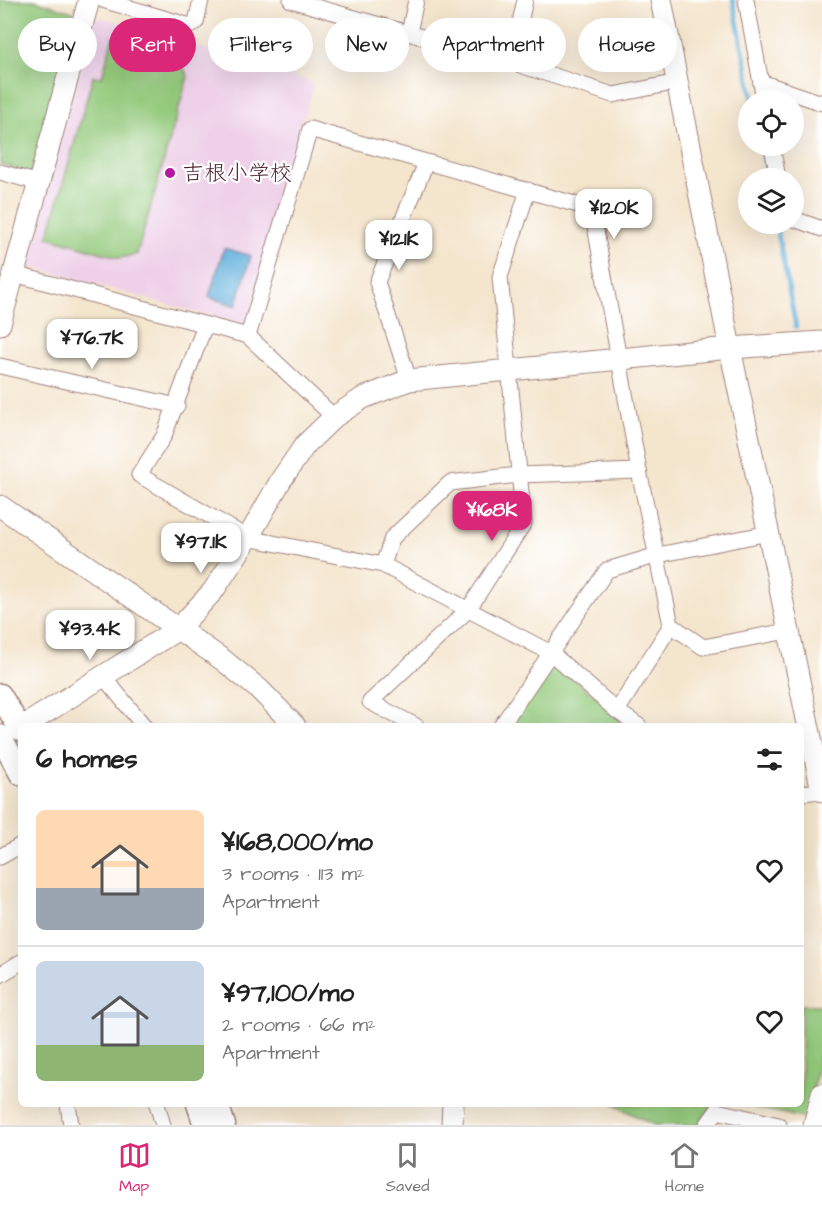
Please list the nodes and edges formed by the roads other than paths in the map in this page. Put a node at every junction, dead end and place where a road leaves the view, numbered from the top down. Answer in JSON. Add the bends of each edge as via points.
{"nodes":[{"id":1,"x":89,"y":0,"type":"edge"},
{"id":2,"x":103,"y":0,"type":"edge"},
{"id":3,"x":201,"y":0,"type":"edge"},
{"id":4,"x":291,"y":0,"type":"edge"},
{"id":5,"x":416,"y":0,"type":"edge"},
{"id":6,"x":525,"y":0,"type":"edge"},
{"id":7,"x":661,"y":0,"type":"edge"},
{"id":8,"x":748,"y":0,"type":"edge"},
{"id":9,"x":309,"y":2,"type":"edge"},
{"id":10,"x":361,"y":18,"type":"edge"},
{"id":11,"x":521,"y":18,"type":"edge"},
{"id":12,"x":409,"y":33,"type":"joint"},
{"id":13,"x":421,"y":36,"type":"edge"},
{"id":14,"x":543,"y":72,"type":"edge"},
{"id":15,"x":678,"y":82,"type":"junction"},
{"id":16,"x":761,"y":82,"type":"junction"},
{"id":17,"x":762,"y":90,"type":"edge"},
{"id":18,"x":822,"y":103,"type":"edge"},
{"id":19,"x":426,"y":163,"type":"junction"},
{"id":20,"x":0,"y":172,"type":"edge"},
{"id":21,"x":39,"y":183,"type":"junction"},
{"id":22,"x":528,"y":190,"type":"junction"},
{"id":23,"x":804,"y":223,"type":"edge"},
{"id":24,"x":822,"y":229,"type":"edge"},
{"id":25,"x":14,"y":273,"type":"junction"},
{"id":26,"x":0,"y":324,"type":"edge"},
{"id":27,"x":205,"y":325,"type":"junction"},
{"id":28,"x":248,"y":336,"type":"junction"},
{"id":29,"x":822,"y":342,"type":"edge"},
{"id":30,"x":730,"y":348,"type":"junction"},
{"id":31,"x":619,"y":360,"type":"junction"},
{"id":32,"x":0,"y":366,"type":"edge"},
{"id":33,"x":509,"y":370,"type":"junction"},
{"id":34,"x":409,"y":380,"type":"junction"},
{"id":35,"x":177,"y":406,"type":"junction"},
{"id":36,"x":334,"y":417,"type":"junction"},
{"id":37,"x":639,"y":471,"type":"junction"},
{"id":38,"x":518,"y":475,"type":"junction"},
{"id":39,"x":0,"y":506,"type":"edge"},
{"id":40,"x":769,"y":533,"type":"junction"},
{"id":41,"x":248,"y":538,"type":"junction"},
{"id":42,"x":657,"y":555,"type":"junction"},
{"id":43,"x":383,"y":565,"type":"junction"},
{"id":44,"x":468,"y":610,"type":"junction"},
{"id":45,"x":671,"y":625,"type":"junction"},
{"id":46,"x":178,"y":629,"type":"junction"},
{"id":47,"x":788,"y":631,"type":"junction"},
{"id":48,"x":551,"y":653,"type":"junction"},
{"id":49,"x":104,"y":676,"type":"junction"},
{"id":50,"x":0,"y":694,"type":"edge"},
{"id":51,"x":617,"y":711,"type":"junction"},
{"id":52,"x":29,"y":723,"type":"edge"},
{"id":53,"x":142,"y":723,"type":"edge"},
{"id":54,"x":292,"y":723,"type":"edge"},
{"id":55,"x":410,"y":723,"type":"edge"},
{"id":56,"x":503,"y":723,"type":"edge"},
{"id":57,"x":635,"y":723,"type":"edge"},
{"id":58,"x":13,"y":733,"type":"edge"},
{"id":59,"x":18,"y":759,"type":"edge"},
{"id":60,"x":822,"y":791,"type":"edge"},
{"id":61,"x":804,"y":794,"type":"edge"},
{"id":62,"x":18,"y":847,"type":"edge"},
{"id":63,"x":0,"y":857,"type":"edge"},
{"id":64,"x":18,"y":964,"type":"edge"},
{"id":65,"x":0,"y":975,"type":"edge"},
{"id":66,"x":822,"y":1094,"type":"edge"},
{"id":67,"x":69,"y":1107,"type":"edge"},
{"id":68,"x":158,"y":1107,"type":"edge"},
{"id":69,"x":199,"y":1107,"type":"edge"},
{"id":70,"x":218,"y":1107,"type":"edge"},
{"id":71,"x":453,"y":1107,"type":"edge"},
{"id":72,"x":756,"y":1122,"type":"edge"},
{"id":73,"x":72,"y":1125,"type":"edge"},
{"id":74,"x":163,"y":1125,"type":"edge"},
{"id":75,"x":205,"y":1125,"type":"edge"},
{"id":76,"x":224,"y":1125,"type":"edge"},
{"id":77,"x":452,"y":1125,"type":"edge"},
{"id":78,"x":707,"y":1125,"type":"edge"},
{"id":79,"x":779,"y":1125,"type":"edge"},
{"id":80,"x":814,"y":1125,"type":"edge"}],
"edges":[{"from":1,"to":21,"type":"street"},
{"from":2,"to":3,"type":"street","via":[[190,26],[196,22]]},
{"from":4,"to":9,"type":"street"},
{"from":5,"to":12,"type":"street"},
{"from":6,"to":11,"type":"street"},
{"from":7,"to":15,"type":"street"},
{"from":8,"to":16,"type":"street"},
{"from":9,"to":10,"type":"street"},
{"from":12,"to":13,"type":"street"},
{"from":14,"to":15,"type":"street","via":[[613,94]]},
{"from":15,"to":30,"type":"street"},
{"from":16,"to":17,"type":"street"},
{"from":16,"to":18,"type":"street"},
{"from":19,"to":22,"type":"street"},
{"from":19,"to":28,"type":"street","via":[[310,129]]},
{"from":19,"to":34,"type":"street","via":[[377,282]]},
{"from":20,"to":21,"type":"street"},
{"from":21,"to":25,"type":"street"},
{"from":22,"to":31,"type":"street","via":[[592,209]]},
{"from":22,"to":33,"type":"street","via":[[500,277]]},
{"from":23,"to":24,"type":"street"},
{"from":25,"to":26,"type":"street"},
{"from":25,"to":27,"type":"street"},
{"from":27,"to":28,"type":"street"},
{"from":27,"to":35,"type":"street"},
{"from":28,"to":36,"type":"street"},
{"from":29,"to":30,"type":"street"},
{"from":30,"to":31,"type":"street"},
{"from":30,"to":40,"type":"street"},
{"from":31,"to":33,"type":"street"},
{"from":31,"to":37,"type":"street"},
{"from":32,"to":35,"type":"street"},
{"from":33,"to":34,"type":"street"},
{"from":33,"to":38,"type":"street"},
{"from":34,"to":36,"type":"street","via":[[363,398]]},
{"from":35,"to":41,"type":"street","via":[[165,436],[139,475]]},
{"from":36,"to":41,"type":"street","via":[[299,454]]},
{"from":37,"to":38,"type":"street"},
{"from":37,"to":42,"type":"street"},
{"from":38,"to":43,"type":"street","via":[[450,483],[393,537]]},
{"from":38,"to":44,"type":"street","via":[[524,523]]},
{"from":39,"to":46,"type":"street"},
{"from":40,"to":42,"type":"street"},
{"from":40,"to":47,"type":"street"},
{"from":41,"to":43,"type":"street"},
{"from":41,"to":46,"type":"street","via":[[213,591]]},
{"from":42,"to":45,"type":"street"},
{"from":42,"to":48,"type":"street","via":[[607,570]]},
{"from":43,"to":44,"type":"street"},
{"from":44,"to":48,"type":"street"},
{"from":44,"to":55,"type":"street","via":[[370,702]]},
{"from":45,"to":47,"type":"street","via":[[703,647]]},
{"from":45,"to":51,"type":"street"},
{"from":46,"to":49,"type":"street"},
{"from":46,"to":54,"type":"street","via":[[260,690]]},
{"from":47,"to":60,"type":"street"},
{"from":48,"to":51,"type":"street"},
{"from":48,"to":56,"type":"street"},
{"from":49,"to":52,"type":"street"},
{"from":49,"to":53,"type":"street"},
{"from":50,"to":58,"type":"main road"},
{"from":51,"to":57,"type":"street"},
{"from":58,"to":59,"type":"main road"},
{"from":60,"to":61,"type":"street"},
{"from":62,"to":63,"type":"street"},
{"from":64,"to":65,"type":"street"},
{"from":66,"to":80,"type":"street"},
{"from":67,"to":73,"type":"street"},
{"from":68,"to":74,"type":"street"},
{"from":69,"to":75,"type":"main road"},
{"from":70,"to":76,"type":"main road"},
{"from":71,"to":77,"type":"street"},
{"from":72,"to":78,"type":"street","via":[[717,1111]]},
{"from":72,"to":79,"type":"street"}]}
